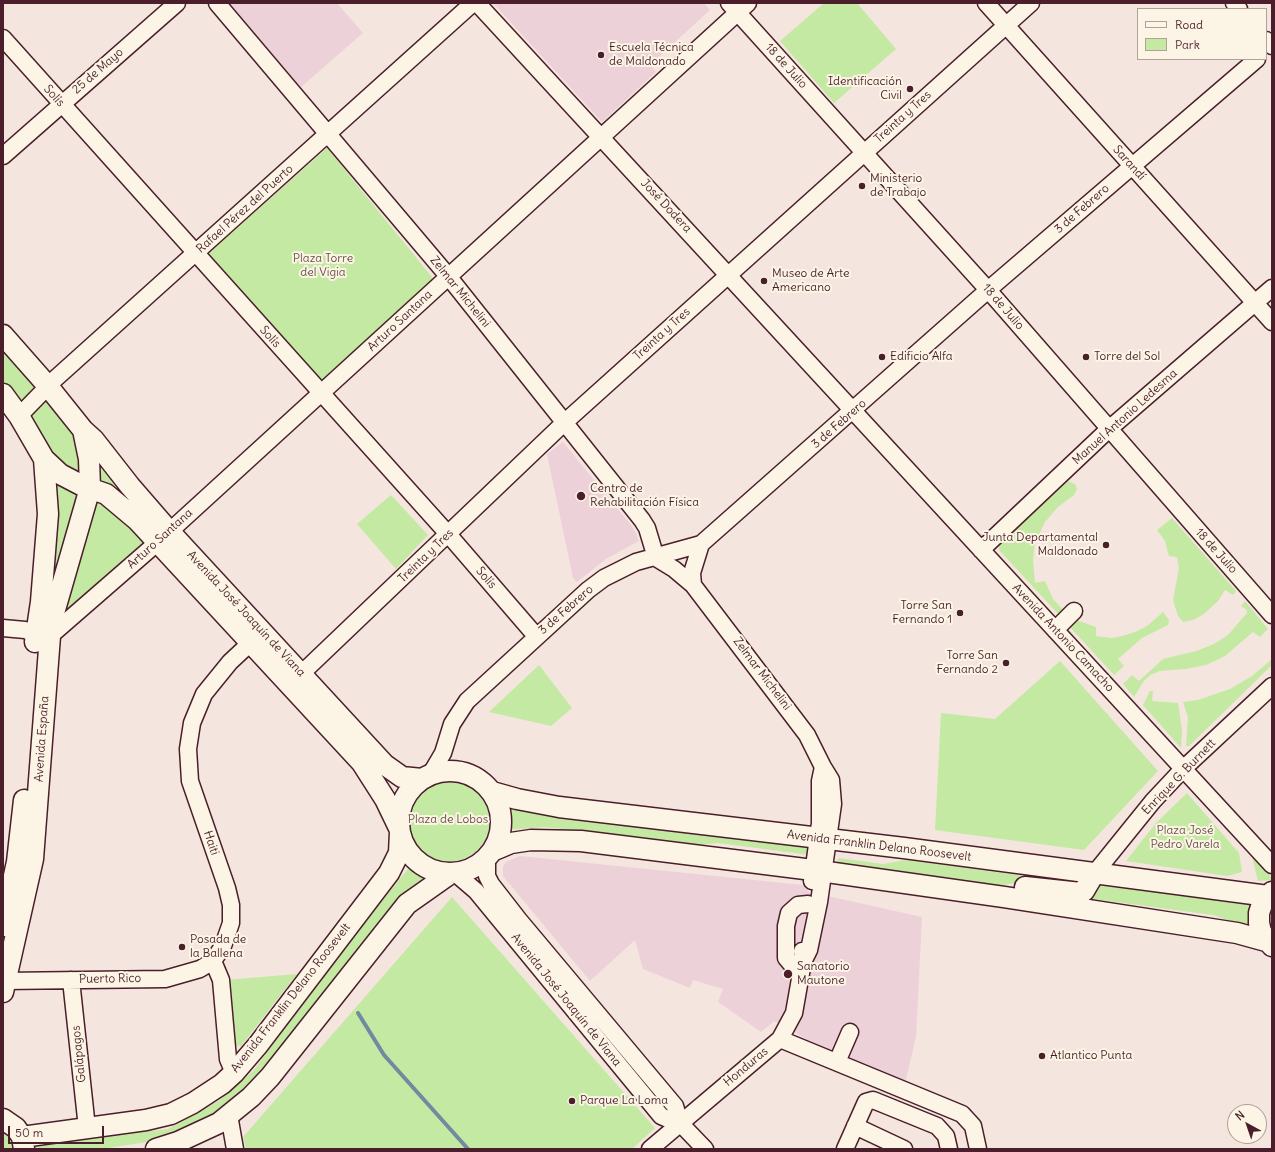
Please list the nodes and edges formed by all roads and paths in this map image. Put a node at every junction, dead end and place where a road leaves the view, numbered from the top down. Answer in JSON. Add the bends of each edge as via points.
{"nodes":[{"id":1,"x":177,"y":3,"type":"edge"},
{"id":2,"x":217,"y":3,"type":"edge"},
{"id":3,"x":473,"y":3,"type":"edge"},
{"id":4,"x":477,"y":3,"type":"edge"},
{"id":5,"x":986,"y":3,"type":"edge"},
{"id":6,"x":1032,"y":3,"type":"edge"},
{"id":7,"x":738,"y":6,"type":"edge"},
{"id":8,"x":1006,"y":25,"type":"junction"},
{"id":9,"x":3,"y":38,"type":"edge"},
{"id":10,"x":1256,"y":60,"type":"edge"},
{"id":11,"x":61,"y":104,"type":"junction"},
{"id":12,"x":328,"y":134,"type":"junction"},
{"id":13,"x":601,"y":136,"type":"junction"},
{"id":14,"x":864,"y":152,"type":"junction"},
{"id":15,"x":3,"y":156,"type":"edge"},
{"id":16,"x":1132,"y":166,"type":"junction"},
{"id":17,"x":196,"y":253,"type":"junction"},
{"id":18,"x":729,"y":274,"type":"junction"},
{"id":19,"x":448,"y":276,"type":"junction"},
{"id":20,"x":1272,"y":288,"type":"edge"},
{"id":21,"x":988,"y":291,"type":"junction"},
{"id":22,"x":1255,"y":302,"type":"junction"},
{"id":23,"x":1272,"y":322,"type":"edge"},
{"id":24,"x":3,"y":335,"type":"edge"},
{"id":25,"x":47,"y":385,"type":"junction"},
{"id":26,"x":321,"y":393,"type":"junction"},
{"id":27,"x":3,"y":394,"type":"edge"},
{"id":28,"x":854,"y":411,"type":"junction"},
{"id":29,"x":19,"y":416,"type":"junction"},
{"id":30,"x":565,"y":422,"type":"junction"},
{"id":31,"x":1109,"y":429,"type":"junction"},
{"id":32,"x":83,"y":430,"type":"junction"},
{"id":33,"x":44,"y":459,"type":"junction"},
{"id":34,"x":90,"y":488,"type":"junction"},
{"id":35,"x":448,"y":534,"type":"junction"},
{"id":36,"x":164,"y":536,"type":"junction"},
{"id":37,"x":701,"y":544,"type":"junction"},
{"id":38,"x":982,"y":550,"type":"junction"},
{"id":39,"x":656,"y":558,"type":"junction"},
{"id":40,"x":692,"y":585,"type":"junction"},
{"id":41,"x":1074,"y":611,"type":"dead end"},
{"id":42,"x":1272,"y":615,"type":"edge"},
{"id":43,"x":3,"y":628,"type":"edge"},
{"id":44,"x":1055,"y":630,"type":"junction"},
{"id":45,"x":43,"y":635,"type":"junction"},
{"id":46,"x":536,"y":636,"type":"junction"},
{"id":47,"x":256,"y":637,"type":"junction"},
{"id":48,"x":301,"y":674,"type":"junction"},
{"id":49,"x":1272,"y":686,"type":"edge"},
{"id":50,"x":1184,"y":769,"type":"junction"},
{"id":51,"x":426,"y":777,"type":"junction"},
{"id":52,"x":492,"y":792,"type":"junction"},
{"id":53,"x":400,"y":830,"type":"junction"},
{"id":54,"x":823,"y":838,"type":"junction"},
{"id":55,"x":490,"y":855,"type":"junction"},
{"id":56,"x":1272,"y":865,"type":"edge"},
{"id":57,"x":819,"y":871,"type":"junction"},
{"id":58,"x":453,"y":873,"type":"junction"},
{"id":59,"x":1094,"y":874,"type":"junction"},
{"id":60,"x":1270,"y":894,"type":"edge"},
{"id":61,"x":1004,"y":897,"type":"junction"},
{"id":62,"x":3,"y":926,"type":"edge"},
{"id":63,"x":1270,"y":945,"type":"edge"},
{"id":64,"x":213,"y":961,"type":"junction"},
{"id":65,"x":802,"y":967,"type":"junction"},
{"id":66,"x":71,"y":980,"type":"junction"},
{"id":67,"x":4,"y":985,"type":"edge"},
{"id":68,"x":569,"y":991,"type":"junction"},
{"id":69,"x":850,"y":1032,"type":"dead end"},
{"id":70,"x":780,"y":1038,"type":"junction"},
{"id":71,"x":837,"y":1062,"type":"junction"},
{"id":72,"x":234,"y":1073,"type":"junction"},
{"id":73,"x":943,"y":1106,"type":"junction"},
{"id":74,"x":229,"y":1115,"type":"junction"},
{"id":75,"x":3,"y":1119,"type":"edge"},
{"id":76,"x":680,"y":1123,"type":"junction"},
{"id":77,"x":855,"y":1126,"type":"junction"},
{"id":78,"x":937,"y":1126,"type":"junction"},
{"id":79,"x":87,"y":1128,"type":"junction"},
{"id":80,"x":23,"y":1143,"type":"edge"},
{"id":81,"x":156,"y":1149,"type":"edge"},
{"id":82,"x":235,"y":1149,"type":"edge"},
{"id":83,"x":650,"y":1149,"type":"edge"},
{"id":84,"x":705,"y":1149,"type":"edge"},
{"id":85,"x":845,"y":1149,"type":"edge"},
{"id":86,"x":904,"y":1149,"type":"edge"},
{"id":87,"x":949,"y":1149,"type":"edge"},
{"id":88,"x":978,"y":1149,"type":"edge"}],
"edges":[{"from":1,"to":11,"type":"street","name":"25 de Mayo"},
{"from":2,"to":12,"type":"street","name":"Zelmar Michelini"},
{"from":3,"to":12,"type":"street","name":"Rafael Pérez del Puerto"},
{"from":4,"to":13,"type":"street","name":"José Dodera"},
{"from":5,"to":8,"type":"street","name":"Sarandí"},
{"from":6,"to":8,"type":"street","name":"Treinta y Tres"},
{"from":7,"to":13,"type":"street","name":"Arturo Santana"},
{"from":7,"to":14,"type":"street","name":"18 de Julio"},
{"from":8,"to":14,"type":"street","name":"Treinta y Tres"},
{"from":8,"to":16,"type":"street","name":"Sarandí"},
{"from":9,"to":11,"type":"street","name":"Solís"},
{"from":10,"to":16,"type":"street","name":"3 de Febrero"},
{"from":11,"to":15,"type":"street","name":"25 de Mayo"},
{"from":11,"to":17,"type":"street","name":"Solís"},
{"from":12,"to":17,"type":"street","name":"Rafael Pérez del Puerto"},
{"from":12,"to":19,"type":"street","name":"Zelmar Michelini"},
{"from":13,"to":18,"type":"street","name":"José Dodera"},
{"from":13,"to":19,"type":"street","name":"Arturo Santana"},
{"from":14,"to":18,"type":"street","name":"Treinta y Tres"},
{"from":14,"to":21,"type":"street","name":"18 de Julio"},
{"from":16,"to":21,"type":"street","name":"3 de Febrero"},
{"from":16,"to":22,"type":"street","name":"Sarandí"},
{"from":17,"to":25,"type":"street","name":"Rafael Pérez del Puerto"},
{"from":17,"to":26,"type":"street","name":"Solís"},
{"from":18,"to":28,"type":"street","name":"José Dodera"},
{"from":18,"to":30,"type":"street","name":"Treinta y Tres"},
{"from":19,"to":26,"type":"street","name":"Arturo Santana"},
{"from":19,"to":30,"type":"street","name":"Zelmar Michelini"},
{"from":20,"to":22,"type":"street","name":"Manuel Antonio Ledesma"},
{"from":21,"to":28,"type":"street","name":"3 de Febrero"},
{"from":21,"to":31,"type":"street","name":"18 de Julio"},
{"from":22,"to":23,"type":"street","name":"Sarandí"},
{"from":22,"to":31,"type":"street","name":"Manuel Antonio Ledesma"},
{"from":24,"to":25,"type":"main road","name":"Avenida José Joaquín de Viana"},
{"from":25,"to":29,"type":"street","name":"Rafael Pérez del Puerto"},
{"from":25,"to":32,"type":"main road","name":"Avenida José Joaquín de Viana"},
{"from":26,"to":35,"type":"street","name":"Solís"},
{"from":26,"to":36,"type":"street","name":"Arturo Santana"},
{"from":27,"to":29,"type":"main road","name":"Avenida José Joaquín de Viana"},
{"from":28,"to":37,"type":"street","name":"3 de Febrero"},
{"from":28,"to":38,"type":"street","name":"Avenida Antonio Camacho"},
{"from":29,"to":33,"type":"main road","name":"Avenida José Joaquín de Viana"},
{"from":30,"to":35,"type":"street","name":"Treinta y Tres"},
{"from":30,"to":39,"type":"street","name":"Zelmar Michelini","via":[[642,520]]},
{"from":31,"to":38,"type":"street","name":"Manuel Antonio Ledesma"},
{"from":31,"to":42,"type":"street","name":"18 de Julio"},
{"from":32,"to":34,"type":"main road","name":"Avenida José Joaquín de Viana","via":[[89,459]]},
{"from":32,"to":36,"type":"main road","name":"Avenida José Joaquín de Viana","via":[[130,486]]},
{"from":33,"to":34,"type":"main road","name":"Avenida José Joaquín de Viana","via":[[60,474]]},
{"from":33,"to":45,"type":"main road","name":"Avenida España","via":[[48,514],[41,602]]},
{"from":34,"to":36,"type":"main road","name":"Avenida José Joaquín de Viana","via":[[106,494]]},
{"from":34,"to":45,"type":"main road","name":"Avenida España","via":[[52,620]]},
{"from":35,"to":46,"type":"street","name":"Solís"},
{"from":35,"to":48,"type":"street","name":"Treinta y Tres"},
{"from":36,"to":45,"type":"street","name":"Arturo Santana"},
{"from":36,"to":47,"type":"main road","name":"Avenida José Joaquín de Viana"},
{"from":37,"to":39,"type":"street","name":"3 de Febrero"},
{"from":37,"to":40,"type":"street","via":[[692,573]]},
{"from":38,"to":44,"type":"street","name":"Avenida Antonio Camacho"},
{"from":39,"to":40,"type":"street","name":"Zelmar Michelini"},
{"from":39,"to":46,"type":"street","name":"3 de Febrero","via":[[636,562],[604,578]]},
{"from":40,"to":54,"type":"street","name":"Zelmar Michelini","via":[[798,721],[823,767],[820,781]]},
{"from":41,"to":44,"type":"street"},
{"from":43,"to":45,"type":"street"},
{"from":44,"to":50,"type":"street","name":"Avenida Antonio Camacho"},
{"from":45,"to":62,"type":"main road","name":"Avenida España","via":[[22,823]]},
{"from":45,"to":67,"type":"main road","name":"Avenida España","via":[[33,860]]},
{"from":46,"to":51,"type":"street","name":"3 de Febrero","via":[[459,710],[449,730],[443,753]]},
{"from":47,"to":48,"type":"main road","name":"Avenida José Joaquín de Viana"},
{"from":47,"to":53,"type":"main road","name":"Avenida José Joaquín de Viana","via":[[362,764],[385,799]]},
{"from":47,"to":64,"type":"street","name":"Haiti","via":[[230,662],[204,694],[192,723],[188,749],[190,781],[231,904],[231,924],[223,946]]},
{"from":48,"to":51,"type":"main road","name":"Avenida José Joaquín de Viana","via":[[384,765],[402,777]]},
{"from":49,"to":50,"type":"street","name":"Enrique G. Burnett"},
{"from":50,"to":56,"type":"street","name":"Avenida Antonio Camacho"},
{"from":50,"to":59,"type":"street","name":"Enrique G. Burnett","via":[[1154,800]]},
{"from":51,"to":52,"type":"main road","via":[[452,770],[466,773],[480,780]]},
{"from":51,"to":53,"type":"main road","via":[[412,788],[405,798],[400,815]]},
{"from":52,"to":54,"type":"main road","name":"Avenida Franklin Delano Roosevelt","via":[[559,806]]},
{"from":52,"to":55,"type":"main road","via":[[501,815],[501,828]]},
{"from":53,"to":58,"type":"main road","via":[[405,846],[419,862],[437,872]]},
{"from":53,"to":72,"type":"main road","name":"Avenida Franklin Delano Roosevelt","via":[[399,853],[389,873]]},
{"from":54,"to":57,"type":"street","name":"Honduras"},
{"from":54,"to":59,"type":"main road","name":"Avenida Franklin Delano Roosevelt"},
{"from":55,"to":57,"type":"main road","via":[[511,843],[531,840],[581,841]]},
{"from":55,"to":58,"type":"main road","via":[[475,866]]},
{"from":55,"to":68,"type":"street","name":"Avenida José Joaquín de Viana","via":[[487,876],[491,884]]},
{"from":57,"to":61,"type":"main road"},
{"from":57,"to":65,"type":"street","name":"Honduras","via":[[809,950]]},
{"from":57,"to":65,"type":"street","name":"Honduras","via":[[808,904],[801,947]]},
{"from":58,"to":68,"type":"street","name":"Avenida José Joaquín de Viana","via":[[476,891]]},
{"from":58,"to":74,"type":"main road","via":[[407,904],[270,1077]]},
{"from":59,"to":60,"type":"main road","name":"Avenida Franklin Delano Roosevelt"},
{"from":59,"to":61,"type":"main road","via":[[1081,893],[1024,887]]},
{"from":60,"to":63,"type":"main road","via":[[1259,913],[1260,928]]},
{"from":61,"to":63,"type":"main road","via":[[1237,933]]},
{"from":64,"to":66,"type":"street","name":"Puerto Rico","via":[[200,969],[165,979]]},
{"from":64,"to":72,"type":"street","via":[[221,980],[228,1059]]},
{"from":65,"to":70,"type":"street","name":"Honduras","via":[[794,1013]]},
{"from":66,"to":67,"type":"street","name":"Puerto Rico"},
{"from":66,"to":79,"type":"street","name":"Galápagos"},
{"from":68,"to":76,"type":"street","name":"Avenida José Joaquín de Viana","via":[[675,1106]]},
{"from":69,"to":71,"type":"street"},
{"from":70,"to":71,"type":"street"},
{"from":70,"to":76,"type":"street","name":"Honduras"},
{"from":71,"to":73,"type":"street"},
{"from":72,"to":79,"type":"main road","name":"Avenida Franklin Delano Roosevelt","via":[[210,1092],[171,1114]]},
{"from":73,"to":78,"type":"street"},
{"from":73,"to":88,"type":"street","via":[[962,1114],[973,1126]]},
{"from":74,"to":81,"type":"main road","via":[[219,1123]]},
{"from":74,"to":82,"type":"street"},
{"from":75,"to":80,"type":"main road","via":[[16,1128]]},
{"from":76,"to":83,"type":"street","name":"Honduras"},
{"from":76,"to":84,"type":"street","name":"Avenida José Joaquín de Viana"},
{"from":77,"to":78,"type":"street","via":[[866,1102],[873,1100]]},
{"from":77,"to":85,"type":"street"},
{"from":77,"to":86,"type":"street"},
{"from":78,"to":87,"type":"street","via":[[946,1136]]},
{"from":79,"to":80,"type":"main road","name":"Avenida Franklin Delano Roosevelt"}]}
